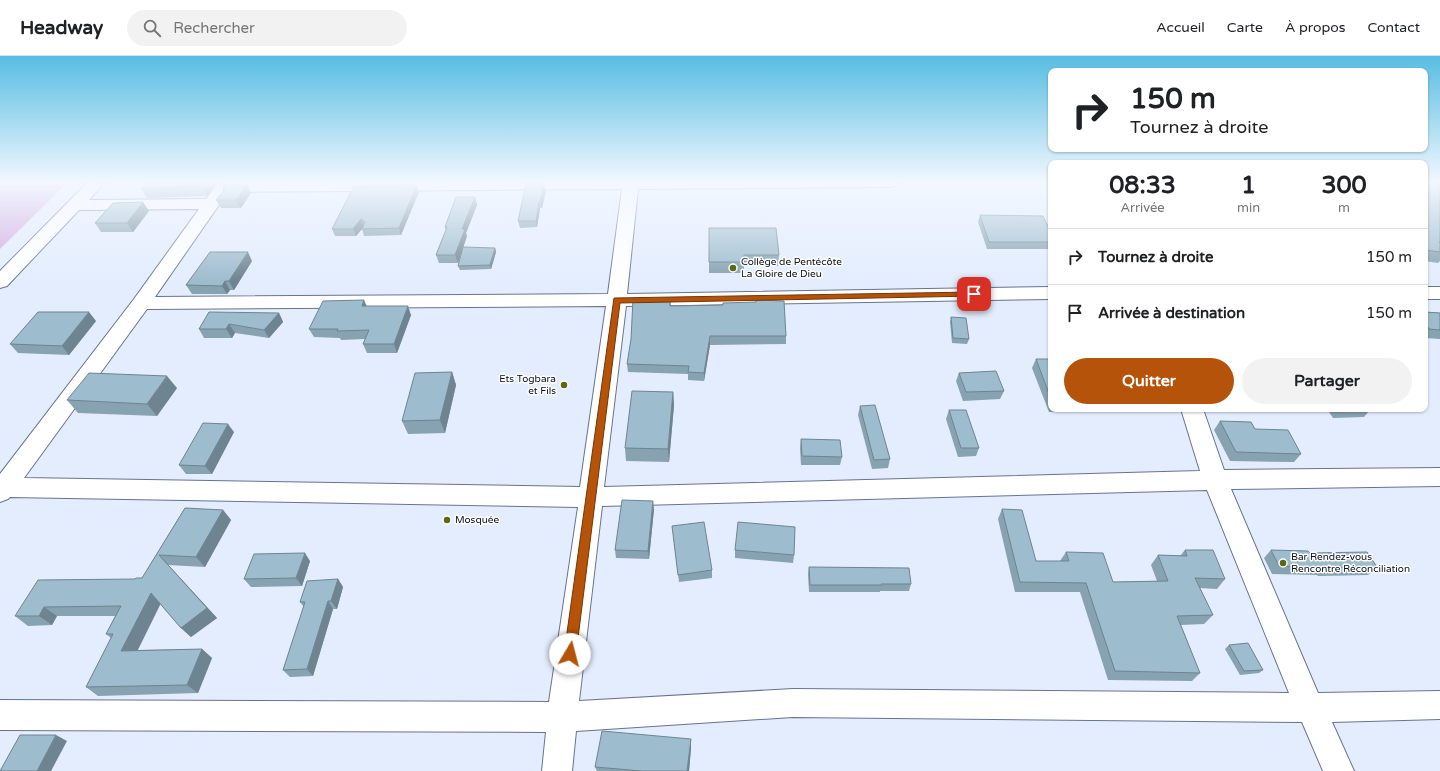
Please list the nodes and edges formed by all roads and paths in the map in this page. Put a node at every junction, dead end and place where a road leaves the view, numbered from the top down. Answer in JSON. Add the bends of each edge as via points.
{"nodes":[{"id":1,"x":65,"y":215,"type":"edge"},
{"id":2,"x":203,"y":215,"type":"edge"},
{"id":3,"x":626,"y":215,"type":"edge"},
{"id":4,"x":0,"y":282,"type":"edge"},
{"id":5,"x":1048,"y":293,"type":"edge"},
{"id":6,"x":1428,"y":293,"type":"edge"},
{"id":7,"x":1440,"y":293,"type":"edge"},
{"id":8,"x":617,"y":300,"type":"junction"},
{"id":9,"x":141,"y":303,"type":"junction"},
{"id":10,"x":1193,"y":412,"type":"edge"},
{"id":11,"x":1440,"y":477,"type":"edge"},
{"id":12,"x":1215,"y":480,"type":"junction"},
{"id":13,"x":1,"y":488,"type":"edge"},
{"id":14,"x":591,"y":497,"type":"junction"},
{"id":15,"x":1440,"y":705,"type":"edge"},
{"id":16,"x":1310,"y":708,"type":"junction"},
{"id":17,"x":0,"y":715,"type":"edge"},
{"id":18,"x":562,"y":717,"type":"junction"},
{"id":19,"x":557,"y":771,"type":"edge"},
{"id":20,"x":1339,"y":771,"type":"edge"}],
"edges":[{"from":1,"to":4,"type":"street"},
{"from":2,"to":9,"type":"street"},
{"from":3,"to":8,"type":"street"},
{"from":5,"to":8,"type":"street"},
{"from":6,"to":7,"type":"street"},
{"from":8,"to":9,"type":"street"},
{"from":8,"to":14,"type":"street"},
{"from":9,"to":13,"type":"street"},
{"from":10,"to":12,"type":"street"},
{"from":11,"to":12,"type":"street"},
{"from":12,"to":14,"type":"street"},
{"from":12,"to":16,"type":"street"},
{"from":13,"to":14,"type":"street"},
{"from":14,"to":18,"type":"street"},
{"from":15,"to":16,"type":"street"},
{"from":16,"to":18,"type":"street","via":[[793,703]]},
{"from":16,"to":20,"type":"street"},
{"from":17,"to":18,"type":"street"},
{"from":18,"to":19,"type":"street"}]}
